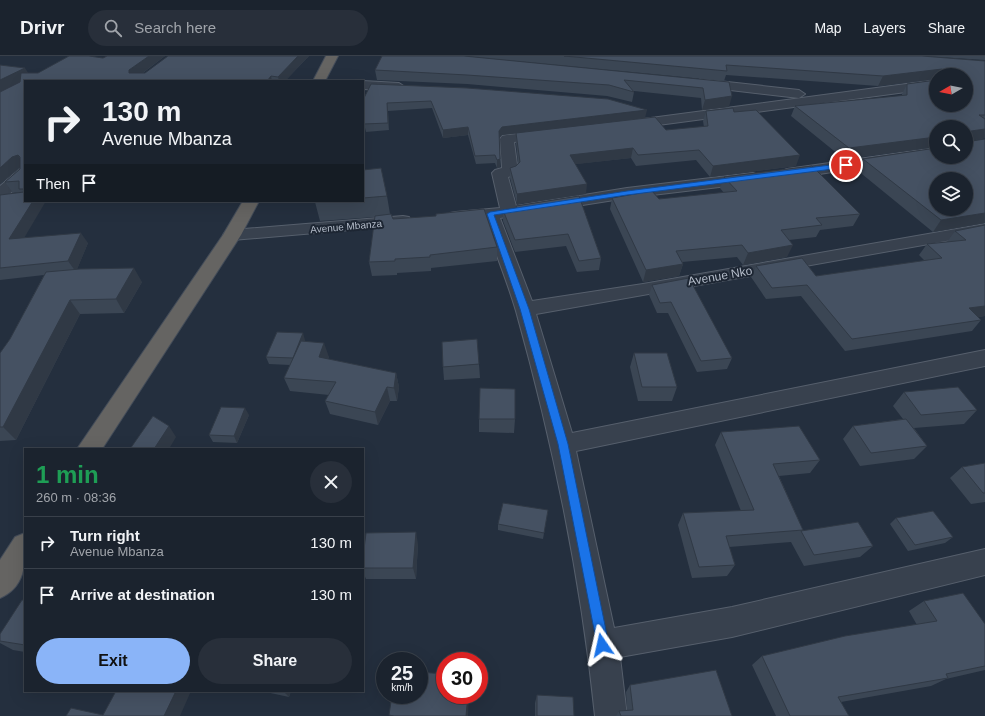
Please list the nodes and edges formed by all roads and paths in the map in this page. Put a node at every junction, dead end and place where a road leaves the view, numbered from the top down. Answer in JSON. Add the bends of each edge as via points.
{"nodes":[{"id":1,"x":332,"y":56,"type":"edge"},
{"id":2,"x":320,"y":80,"type":"edge"},
{"id":3,"x":687,"y":82,"type":"edge"},
{"id":4,"x":929,"y":85,"type":"edge"},
{"id":5,"x":364,"y":86,"type":"edge"},
{"id":6,"x":414,"y":88,"type":"edge"},
{"id":7,"x":833,"y":97,"type":"junction"},
{"id":8,"x":642,"y":110,"type":"edge"},
{"id":9,"x":677,"y":119,"type":"junction"},
{"id":10,"x":615,"y":126,"type":"edge"},
{"id":11,"x":561,"y":133,"type":"edge"},
{"id":12,"x":929,"y":153,"type":"edge"},
{"id":13,"x":24,"y":173,"type":"edge"},
{"id":14,"x":0,"y":194,"type":"edge"},
{"id":15,"x":19,"y":199,"type":"edge"},
{"id":16,"x":0,"y":201,"type":"edge"},
{"id":17,"x":250,"y":202,"type":"edge"},
{"id":18,"x":500,"y":213,"type":"junction"},
{"id":19,"x":444,"y":218,"type":"edge"},
{"id":20,"x":420,"y":220,"type":"edge"},
{"id":21,"x":985,"y":229,"type":"edge"},
{"id":22,"x":232,"y":235,"type":"junction"},
{"id":23,"x":524,"y":309,"type":"junction"},
{"id":24,"x":985,"y":358,"type":"edge"},
{"id":25,"x":563,"y":444,"type":"junction"},
{"id":26,"x":90,"y":448,"type":"edge"},
{"id":27,"x":24,"y":548,"type":"edge"},
{"id":28,"x":985,"y":562,"type":"edge"},
{"id":29,"x":0,"y":584,"type":"edge"},
{"id":30,"x":602,"y":645,"type":"junction"},
{"id":31,"x":611,"y":716,"type":"edge"}],
"edges":[{"from":1,"to":2,"type":"highway"},
{"from":3,"to":7,"type":"street"},
{"from":4,"to":7,"type":"street"},
{"from":5,"to":6,"type":"street"},
{"from":7,"to":9,"type":"street"},
{"from":8,"to":9,"type":"street"},
{"from":9,"to":10,"type":"street"},
{"from":11,"to":18,"type":"street","via":[[507,139],[510,172],[500,173]]},
{"from":12,"to":18,"type":"street","via":[[787,174],[627,193]]},
{"from":13,"to":14,"type":"street"},
{"from":15,"to":16,"type":"street"},
{"from":17,"to":22,"type":"highway"},
{"from":18,"to":19,"type":"street"},
{"from":18,"to":23,"type":"street"},
{"from":20,"to":22,"type":"street","name":"Avenue Mbanza"},
{"from":21,"to":23,"type":"street","name":"Avenue Nko"},
{"from":22,"to":26,"type":"highway"},
{"from":23,"to":25,"type":"street"},
{"from":24,"to":25,"type":"street"},
{"from":25,"to":30,"type":"street"},
{"from":27,"to":29,"type":"highway"},
{"from":28,"to":30,"type":"street","via":[[732,622]]},
{"from":30,"to":31,"type":"street"}]}
